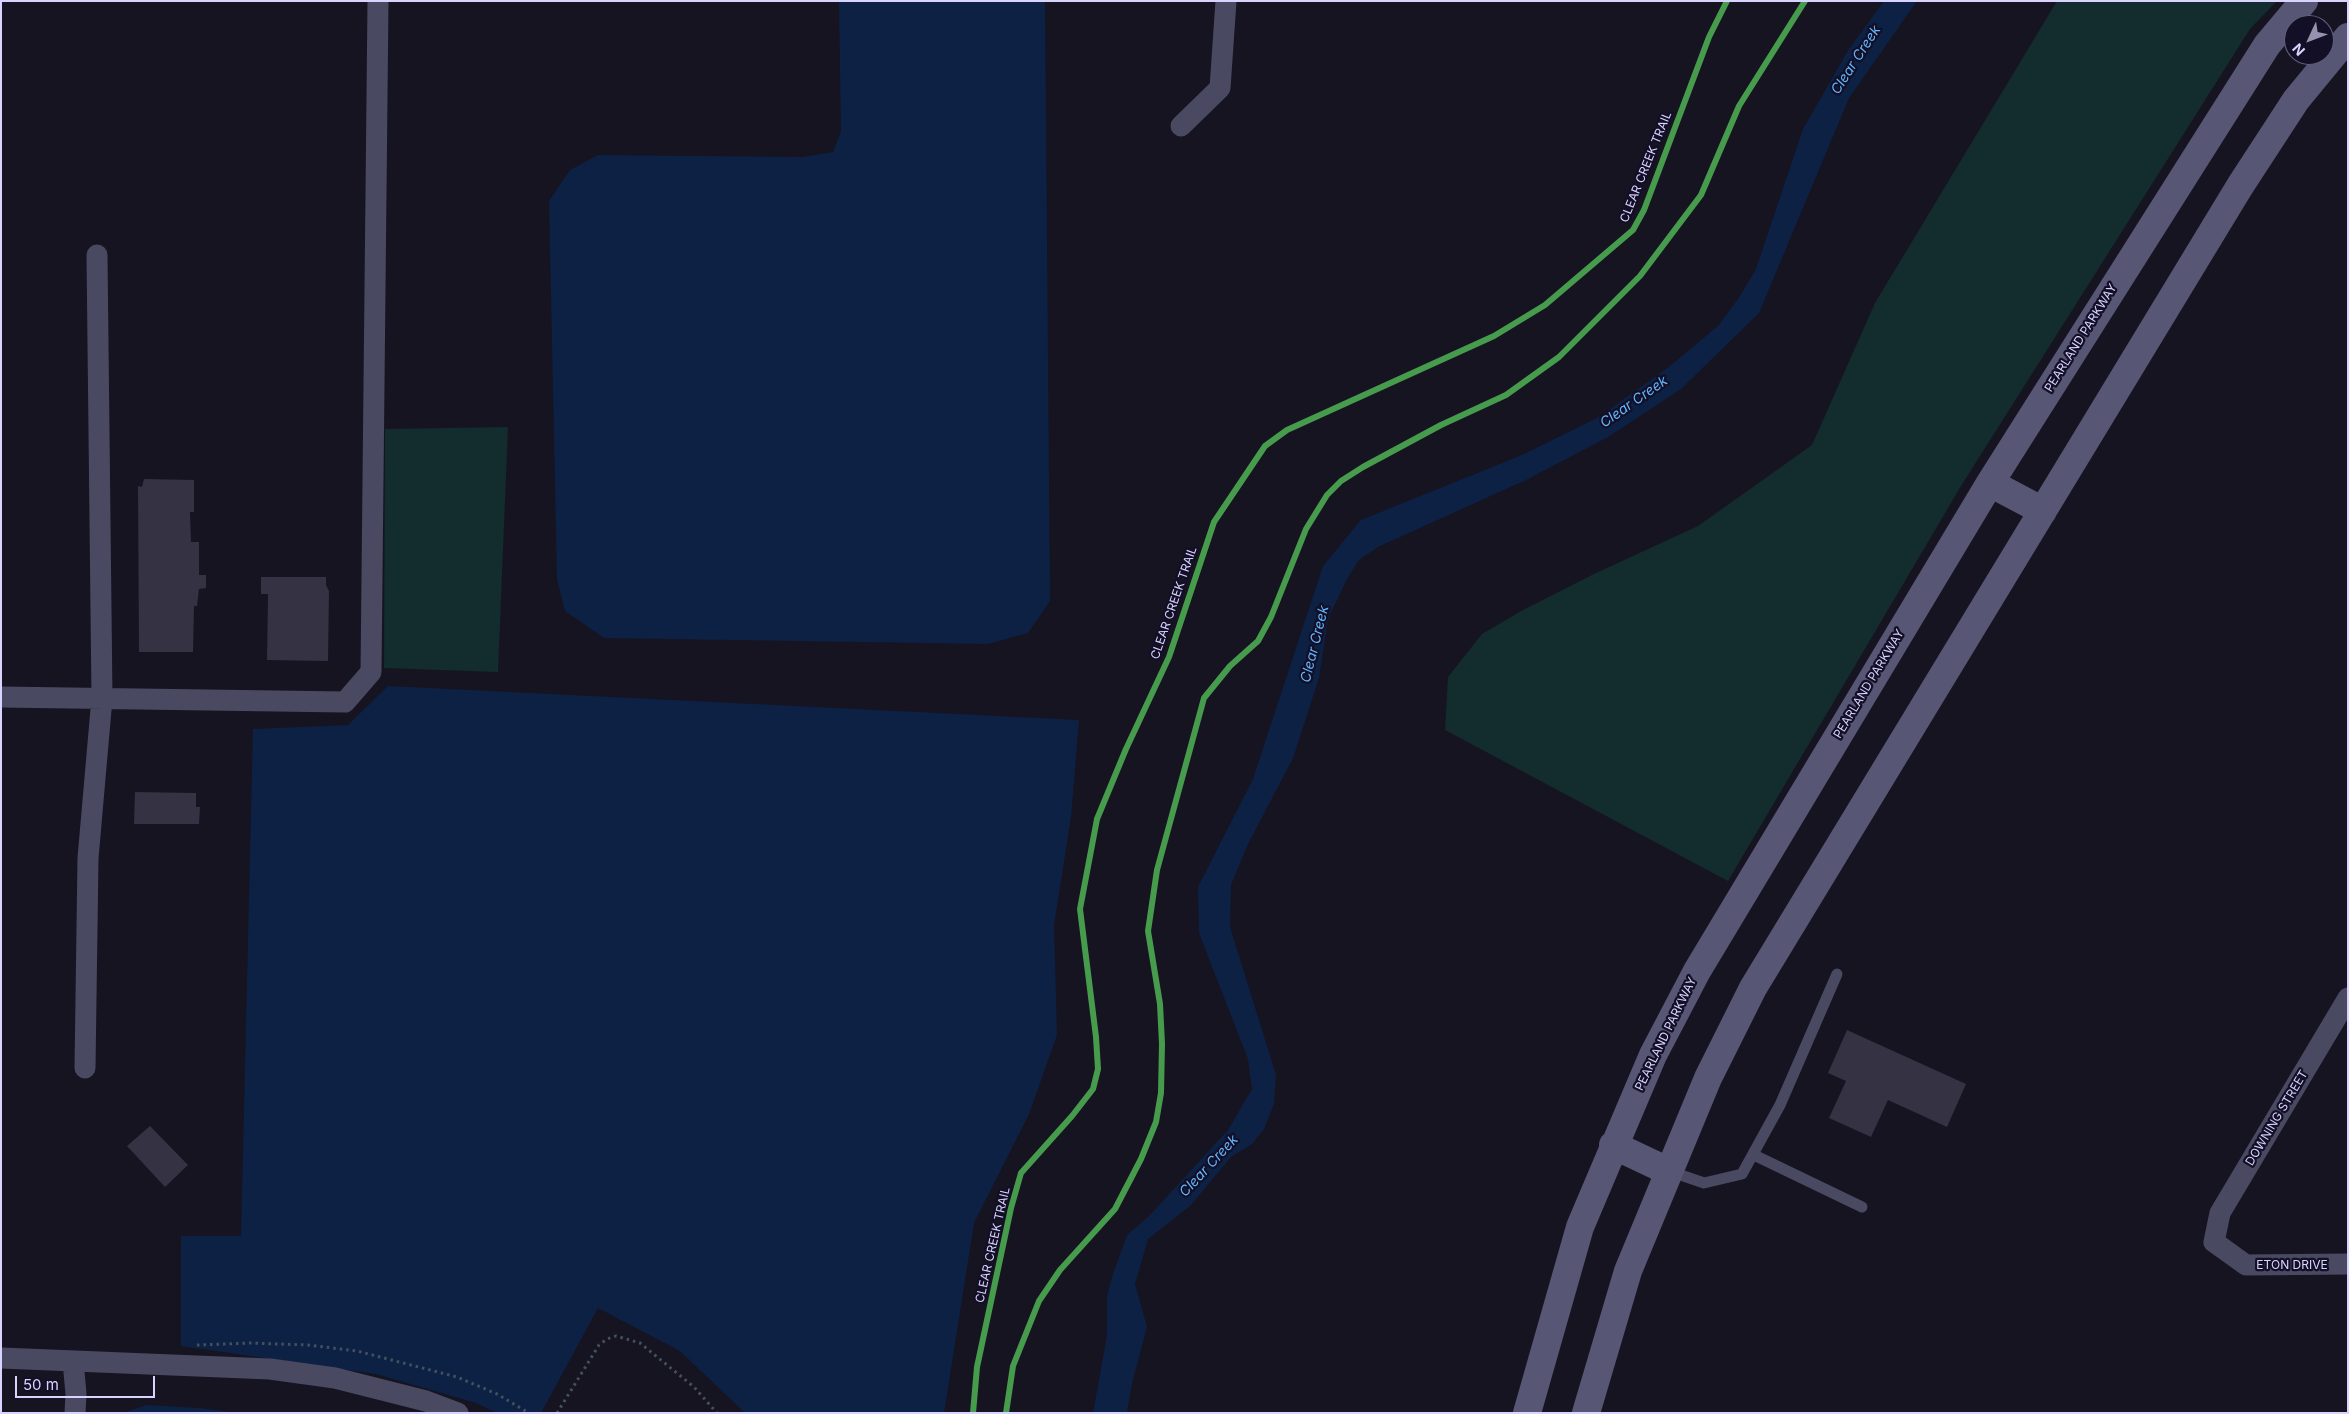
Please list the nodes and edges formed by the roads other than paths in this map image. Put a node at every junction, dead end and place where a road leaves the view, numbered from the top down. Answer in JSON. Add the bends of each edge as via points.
{"nodes":[{"id":1,"x":378,"y":1,"type":"edge"},
{"id":2,"x":1226,"y":1,"type":"edge"},
{"id":3,"x":2304,"y":1,"type":"edge"},
{"id":4,"x":2348,"y":37,"type":"edge"},
{"id":5,"x":1182,"y":126,"type":"dead end"},
{"id":6,"x":97,"y":255,"type":"dead end"},
{"id":7,"x":1990,"y":483,"type":"junction"},
{"id":8,"x":2043,"y":511,"type":"junction"},
{"id":9,"x":1,"y":697,"type":"edge"},
{"id":10,"x":102,"y":698,"type":"junction"},
{"id":11,"x":1837,"y":974,"type":"dead end"},
{"id":12,"x":2348,"y":998,"type":"edge"},
{"id":13,"x":85,"y":1068,"type":"dead end"},
{"id":14,"x":1613,"y":1145,"type":"junction"},
{"id":15,"x":1754,"y":1154,"type":"junction"},
{"id":16,"x":1668,"y":1170,"type":"junction"},
{"id":17,"x":1862,"y":1207,"type":"dead end"},
{"id":18,"x":2214,"y":1242,"type":"joint"},
{"id":19,"x":2348,"y":1264,"type":"edge"},
{"id":20,"x":1,"y":1358,"type":"edge"},
{"id":21,"x":73,"y":1361,"type":"junction"},
{"id":22,"x":75,"y":1413,"type":"edge"},
{"id":23,"x":458,"y":1413,"type":"edge"},
{"id":24,"x":1527,"y":1413,"type":"edge"},
{"id":25,"x":1586,"y":1413,"type":"edge"}],
"edges":[{"from":1,"to":10,"type":"street","via":[[371,672],[345,702]]},
{"from":2,"to":5,"type":"street","via":[[1220,88]]},
{"from":3,"to":7,"type":"main road","name":"PEARLAND PARKWAY","via":[[2267,45]]},
{"from":4,"to":8,"type":"main road","via":[[2296,100],[2240,186]]},
{"from":6,"to":10,"type":"street"},
{"from":7,"to":8,"type":"main road"},
{"from":7,"to":14,"type":"main road","name":"PEARLAND PARKWAY","via":[[1697,970],[1653,1055]]},
{"from":8,"to":16,"type":"main road","via":[[1753,988],[1708,1078]]},
{"from":9,"to":10,"type":"street"},
{"from":10,"to":13,"type":"street","via":[[88,858]]},
{"from":11,"to":15,"type":"lane","via":[[1780,1106]]},
{"from":12,"to":18,"type":"street","name":"DOWNING STREET","via":[[2220,1214]]},
{"from":14,"to":16,"type":"main road"},
{"from":14,"to":24,"type":"main road","name":"PEARLAND PARKWAY","via":[[1580,1227]]},
{"from":15,"to":16,"type":"lane","via":[[1742,1174],[1704,1183]]},
{"from":15,"to":17,"type":"lane"},
{"from":16,"to":25,"type":"main road","via":[[1628,1272]]},
{"from":18,"to":19,"type":"street","name":"ETON DRIVE","via":[[2246,1265]]},
{"from":20,"to":21,"type":"street"},
{"from":21,"to":22,"type":"street"},
{"from":21,"to":23,"type":"street","via":[[270,1369],[335,1378],[426,1400]]}]}
